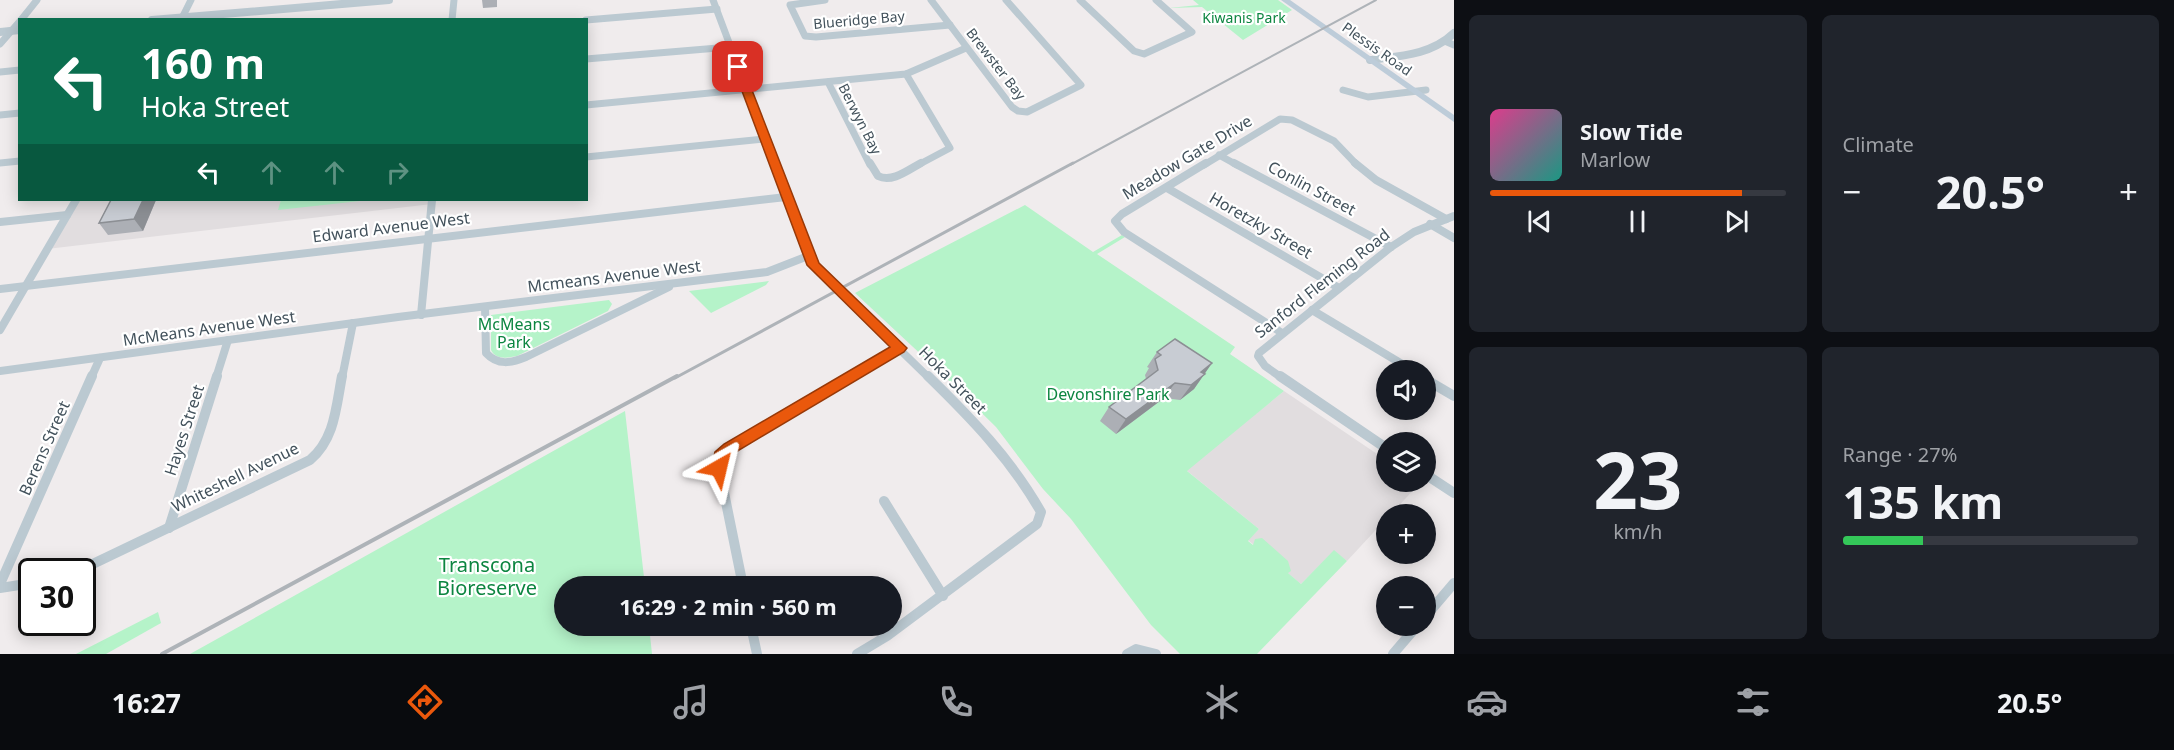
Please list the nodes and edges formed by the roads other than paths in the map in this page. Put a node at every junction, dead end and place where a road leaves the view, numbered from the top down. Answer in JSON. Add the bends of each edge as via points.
{"nodes":[{"id":1,"x":37,"y":0,"type":"edge"},
{"id":2,"x":191,"y":0,"type":"edge"},
{"id":3,"x":389,"y":0,"type":"edge"},
{"id":4,"x":454,"y":0,"type":"edge"},
{"id":5,"x":825,"y":0,"type":"edge"},
{"id":6,"x":931,"y":0,"type":"edge"},
{"id":7,"x":1006,"y":0,"type":"edge"},
{"id":8,"x":1080,"y":0,"type":"edge"},
{"id":9,"x":1156,"y":0,"type":"edge"},
{"id":10,"x":1286,"y":0,"type":"edge"},
{"id":11,"x":1297,"y":0,"type":"edge"},
{"id":12,"x":715,"y":5,"type":"edge"},
{"id":13,"x":22,"y":18,"type":"edge"},
{"id":14,"x":181,"y":18,"type":"edge"},
{"id":15,"x":452,"y":18,"type":"edge"},
{"id":16,"x":588,"y":20,"type":"edge"},
{"id":17,"x":18,"y":22,"type":"edge"},
{"id":18,"x":950,"y":25,"type":"junction"},
{"id":19,"x":18,"y":30,"type":"edge"},
{"id":20,"x":11,"y":31,"type":"junction"},
{"id":21,"x":0,"y":32,"type":"edge"},
{"id":22,"x":1454,"y":33,"type":"edge"},
{"id":23,"x":1450,"y":43,"type":"edge"},
{"id":24,"x":0,"y":44,"type":"edge"},
{"id":25,"x":730,"y":47,"type":"junction"},
{"id":26,"x":966,"y":48,"type":"junction"},
{"id":27,"x":1381,"y":58,"type":"junction"},
{"id":28,"x":588,"y":59,"type":"edge"},
{"id":29,"x":1370,"y":60,"type":"junction"},
{"id":30,"x":18,"y":70,"type":"edge"},
{"id":31,"x":0,"y":72,"type":"edge"},
{"id":32,"x":906,"y":74,"type":"junction"},
{"id":33,"x":828,"y":82,"type":"junction"},
{"id":34,"x":746,"y":90,"type":"junction"},
{"id":35,"x":1343,"y":90,"type":"dead end"},
{"id":36,"x":1426,"y":90,"type":"junction"},
{"id":37,"x":1415,"y":92,"type":"junction"},
{"id":38,"x":588,"y":105,"type":"edge"},
{"id":39,"x":1454,"y":110,"type":"edge"},
{"id":40,"x":18,"y":113,"type":"edge"},
{"id":41,"x":0,"y":115,"type":"edge"},
{"id":42,"x":1454,"y":119,"type":"edge"},
{"id":43,"x":764,"y":139,"type":"junction"},
{"id":44,"x":1219,"y":155,"type":"junction"},
{"id":45,"x":588,"y":158,"type":"edge"},
{"id":46,"x":18,"y":161,"type":"edge"},
{"id":47,"x":0,"y":163,"type":"edge"},
{"id":48,"x":1167,"y":188,"type":"junction"},
{"id":49,"x":786,"y":197,"type":"junction"},
{"id":50,"x":75,"y":201,"type":"edge"},
{"id":51,"x":432,"y":201,"type":"edge"},
{"id":52,"x":67,"y":215,"type":"junction"},
{"id":53,"x":1450,"y":218,"type":"edge"},
{"id":54,"x":0,"y":222,"type":"edge"},
{"id":55,"x":1431,"y":224,"type":"junction"},
{"id":56,"x":428,"y":238,"type":"junction"},
{"id":57,"x":1454,"y":238,"type":"edge"},
{"id":58,"x":1391,"y":247,"type":"junction"},
{"id":59,"x":808,"y":256,"type":"junction"},
{"id":60,"x":677,"y":283,"type":"junction"},
{"id":61,"x":25,"y":286,"type":"junction"},
{"id":62,"x":1339,"y":288,"type":"junction"},
{"id":63,"x":0,"y":289,"type":"edge"},
{"id":64,"x":613,"y":291,"type":"junction"},
{"id":65,"x":485,"y":307,"type":"junction"},
{"id":66,"x":1312,"y":310,"type":"junction"},
{"id":67,"x":620,"y":311,"type":"junction"},
{"id":68,"x":421,"y":315,"type":"junction"},
{"id":69,"x":353,"y":323,"type":"junction"},
{"id":70,"x":0,"y":330,"type":"edge"},
{"id":71,"x":1282,"y":333,"type":"junction"},
{"id":72,"x":228,"y":340,"type":"junction"},
{"id":73,"x":900,"y":348,"type":"junction"},
{"id":74,"x":100,"y":357,"type":"junction"},
{"id":75,"x":1395,"y":360,"type":"edge"},
{"id":76,"x":0,"y":370,"type":"edge"},
{"id":77,"x":1436,"y":385,"type":"edge"},
{"id":78,"x":1454,"y":396,"type":"edge"},
{"id":79,"x":1376,"y":441,"type":"edge"},
{"id":80,"x":1436,"y":481,"type":"edge"},
{"id":81,"x":1454,"y":493,"type":"edge"},
{"id":82,"x":884,"y":501,"type":"dead end"},
{"id":83,"x":169,"y":528,"type":"junction"},
{"id":84,"x":96,"y":563,"type":"edge"},
{"id":85,"x":741,"y":576,"type":"edge"},
{"id":86,"x":18,"y":584,"type":"edge"},
{"id":87,"x":1454,"y":584,"type":"edge"},
{"id":88,"x":0,"y":586,"type":"edge"},
{"id":89,"x":943,"y":596,"type":"junction"},
{"id":90,"x":1436,"y":604,"type":"edge"},
{"id":91,"x":753,"y":636,"type":"edge"},
{"id":92,"x":1409,"y":636,"type":"edge"},
{"id":93,"x":757,"y":654,"type":"edge"},
{"id":94,"x":857,"y":654,"type":"edge"},
{"id":95,"x":1127,"y":654,"type":"edge"},
{"id":96,"x":1156,"y":654,"type":"edge"},
{"id":97,"x":1393,"y":654,"type":"edge"}],
"edges":[{"from":1,"to":13,"type":"street"},
{"from":2,"to":14,"type":"street"},
{"from":3,"to":14,"type":"street"},
{"from":4,"to":15,"type":"street"},
{"from":5,"to":18,"type":"street","name":"Blueridge Bay","via":[[790,5],[805,36]]},
{"from":6,"to":18,"type":"street","name":"Brewster Bay"},
{"from":7,"to":26,"type":"street","name":"Brewster Bay","via":[[1081,85],[1033,109],[1018,111]]},
{"from":8,"to":9,"type":"street","via":[[1134,51],[1143,54],[1192,32]]},
{"from":10,"to":29,"type":"main road","name":"Plessis Road"},
{"from":11,"to":27,"type":"main road","name":"Plessis Road"},
{"from":12,"to":16,"type":"street"},
{"from":12,"to":25,"type":"street","name":"Hoka Street"},
{"from":17,"to":20,"type":"street"},
{"from":18,"to":26,"type":"street","name":"Brewster Bay"},
{"from":19,"to":20,"type":"street"},
{"from":20,"to":21,"type":"street"},
{"from":20,"to":24,"type":"street"},
{"from":22,"to":23,"type":"street"},
{"from":23,"to":27,"type":"street"},
{"from":25,"to":28,"type":"street"},
{"from":25,"to":34,"type":"street","name":"Hoka Street"},
{"from":26,"to":32,"type":"street"},
{"from":27,"to":29,"type":"street"},
{"from":27,"to":36,"type":"main road","name":"Plessis Road"},
{"from":29,"to":37,"type":"main road","name":"Plessis Road"},
{"from":30,"to":31,"type":"street"},
{"from":32,"to":33,"type":"street"},
{"from":32,"to":33,"type":"street","name":"Berwyn Bay","via":[[950,148],[884,179],[874,172]]},
{"from":33,"to":34,"type":"street"},
{"from":34,"to":38,"type":"street"},
{"from":34,"to":43,"type":"street","name":"Hoka Street"},
{"from":35,"to":37,"type":"street","via":[[1368,97]]},
{"from":36,"to":37,"type":"street"},
{"from":36,"to":39,"type":"main road","name":"Plessis Road"},
{"from":37,"to":42,"type":"main road","name":"Plessis Road"},
{"from":40,"to":41,"type":"street"},
{"from":43,"to":45,"type":"street"},
{"from":43,"to":49,"type":"street","name":"Hoka Street"},
{"from":44,"to":48,"type":"street","name":"Meadow Gate Drive"},
{"from":44,"to":53,"type":"street","name":"Meadow Gate Drive","via":[[1277,120],[1292,120],[1334,141],[1376,180]]},
{"from":44,"to":58,"type":"street","name":"Conlin Street"},
{"from":46,"to":47,"type":"street"},
{"from":48,"to":62,"type":"street","name":"Horetzky Street"},
{"from":48,"to":71,"type":"street","name":"Meadow Gate Drive","via":[[1122,214],[1115,225]]},
{"from":49,"to":56,"type":"street","name":"Edward Avenue West"},
{"from":49,"to":59,"type":"street","name":"Hoka Street"},
{"from":50,"to":52,"type":"street"},
{"from":51,"to":56,"type":"street"},
{"from":52,"to":54,"type":"street"},
{"from":52,"to":61,"type":"street"},
{"from":53,"to":55,"type":"street","name":"Sanford Fleming Road"},
{"from":55,"to":57,"type":"street"},
{"from":55,"to":58,"type":"street","name":"Sanford Fleming Road"},
{"from":56,"to":61,"type":"street","name":"Edward Avenue West"},
{"from":56,"to":68,"type":"street"},
{"from":58,"to":62,"type":"street","name":"Sanford Fleming Road"},
{"from":59,"to":60,"type":"street","name":"Mcmeans Avenue West","via":[[767,272]]},
{"from":59,"to":73,"type":"street","name":"Hoka Street","via":[[818,273]]},
{"from":60,"to":64,"type":"street","name":"Mcmeans Avenue West"},
{"from":60,"to":67,"type":"street"},
{"from":61,"to":63,"type":"street","name":"Edward Avenue West"},
{"from":61,"to":70,"type":"street"},
{"from":62,"to":66,"type":"street","name":"Sanford Fleming Road"},
{"from":64,"to":65,"type":"street","name":"Mcmeans Avenue West"},
{"from":64,"to":67,"type":"street"},
{"from":65,"to":67,"type":"street","via":[[486,353],[492,360],[506,363]]},
{"from":65,"to":68,"type":"street","name":"Mcmeans Avenue West"},
{"from":66,"to":71,"type":"street","name":"Sanford Fleming Road"},
{"from":66,"to":75,"type":"street"},
{"from":68,"to":69,"type":"street","name":"McMeans Avenue West"},
{"from":69,"to":72,"type":"street","name":"McMeans Avenue West"},
{"from":69,"to":83,"type":"street","name":"Whiteshell Avenue","via":[[330,434],[323,449],[310,460]]},
{"from":71,"to":79,"type":"street","name":"Sanford Fleming Road","via":[[1259,353],[1265,366]]},
{"from":72,"to":74,"type":"street","name":"McMeans Avenue West"},
{"from":72,"to":83,"type":"street","name":"Hayes Street"},
{"from":73,"to":85,"type":"street","via":[[721,457],[719,468]]},
{"from":73,"to":89,"type":"street","name":"Hoka Street","via":[[982,429],[1041,512],[1037,525]]},
{"from":74,"to":76,"type":"street","name":"McMeans Avenue West"},
{"from":74,"to":88,"type":"street","name":"Berens Street"},
{"from":77,"to":78,"type":"street"},
{"from":80,"to":81,"type":"street"},
{"from":82,"to":89,"type":"street"},
{"from":83,"to":84,"type":"street","name":"Whiteshell Avenue"},
{"from":86,"to":88,"type":"street"},
{"from":87,"to":90,"type":"street"},
{"from":89,"to":94,"type":"street","name":"Hoka Street"},
{"from":91,"to":93,"type":"street"},
{"from":92,"to":97,"type":"street"},
{"from":95,"to":96,"type":"street","via":[[1136,649]]}]}
